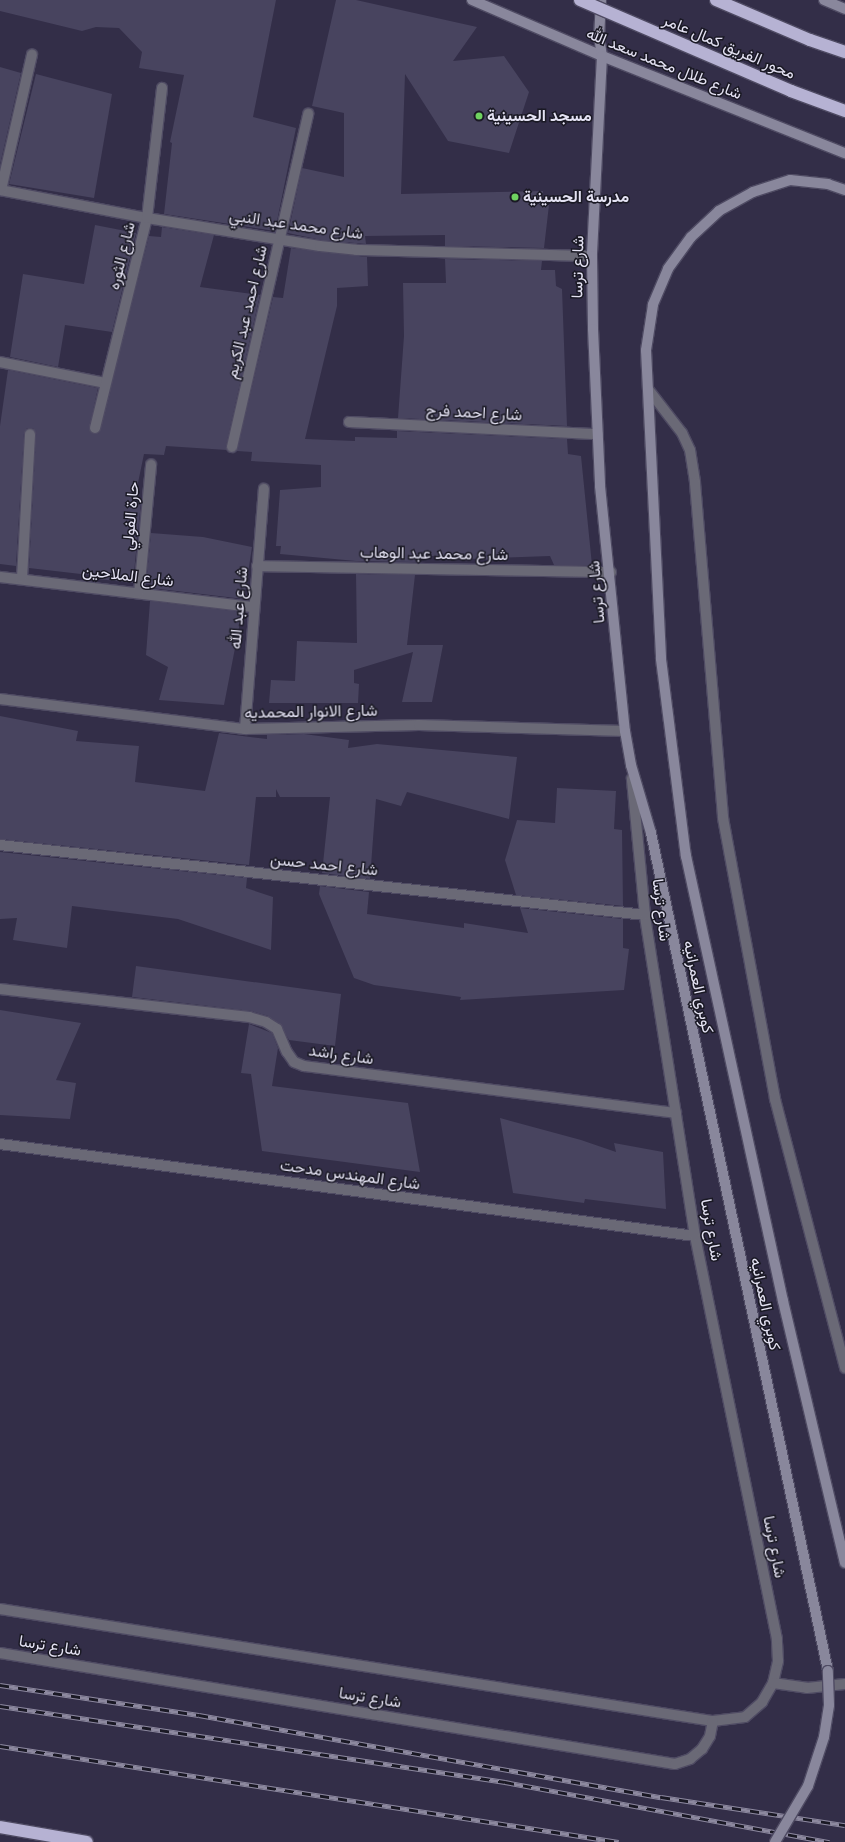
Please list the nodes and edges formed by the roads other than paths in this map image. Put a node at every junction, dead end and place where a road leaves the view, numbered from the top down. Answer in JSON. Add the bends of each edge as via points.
{"nodes":[{"id":1,"x":472,"y":0,"type":"edge"},
{"id":2,"x":580,"y":0,"type":"edge"},
{"id":3,"x":601,"y":0,"type":"edge"},
{"id":4,"x":716,"y":0,"type":"edge"},
{"id":5,"x":824,"y":0,"type":"edge"},
{"id":6,"x":841,"y":5,"type":"edge"},
{"id":7,"x":845,"y":52,"type":"edge"},
{"id":8,"x":32,"y":55,"type":"dead end"},
{"id":9,"x":602,"y":56,"type":"junction"},
{"id":10,"x":162,"y":88,"type":"dead end"},
{"id":11,"x":845,"y":111,"type":"edge"},
{"id":12,"x":308,"y":114,"type":"dead end"},
{"id":13,"x":845,"y":153,"type":"edge"},
{"id":14,"x":1,"y":190,"type":"edge"},
{"id":15,"x":845,"y":190,"type":"edge"},
{"id":16,"x":147,"y":218,"type":"junction"},
{"id":17,"x":279,"y":240,"type":"junction"},
{"id":18,"x":592,"y":256,"type":"junction"},
{"id":19,"x":0,"y":362,"type":"edge"},
{"id":20,"x":105,"y":383,"type":"junction"},
{"id":21,"x":648,"y":389,"type":"junction"},
{"id":22,"x":349,"y":422,"type":"dead end"},
{"id":23,"x":95,"y":428,"type":"dead end"},
{"id":24,"x":30,"y":434,"type":"dead end"},
{"id":25,"x":598,"y":434,"type":"junction"},
{"id":26,"x":232,"y":447,"type":"dead end"},
{"id":27,"x":151,"y":465,"type":"dead end"},
{"id":28,"x":264,"y":489,"type":"dead end"},
{"id":29,"x":257,"y":566,"type":"junction"},
{"id":30,"x":611,"y":572,"type":"junction"},
{"id":31,"x":0,"y":577,"type":"edge"},
{"id":32,"x":22,"y":578,"type":"junction"},
{"id":33,"x":139,"y":593,"type":"junction"},
{"id":34,"x":253,"y":607,"type":"junction"},
{"id":35,"x":0,"y":699,"type":"edge"},
{"id":36,"x":245,"y":729,"type":"junction"},
{"id":37,"x":625,"y":731,"type":"junction"},
{"id":38,"x":631,"y":765,"type":"junction"},
{"id":39,"x":0,"y":845,"type":"edge"},
{"id":40,"x":645,"y":914,"type":"junction"},
{"id":41,"x":0,"y":989,"type":"edge"},
{"id":42,"x":676,"y":1113,"type":"junction"},
{"id":43,"x":0,"y":1144,"type":"edge"},
{"id":44,"x":695,"y":1236,"type":"junction"},
{"id":45,"x":845,"y":1368,"type":"edge"},
{"id":46,"x":845,"y":1563,"type":"edge"},
{"id":47,"x":0,"y":1609,"type":"edge"},
{"id":48,"x":0,"y":1653,"type":"edge"},
{"id":49,"x":773,"y":1683,"type":"junction"},
{"id":50,"x":845,"y":1684,"type":"edge"},
{"id":51,"x":713,"y":1721,"type":"junction"},
{"id":52,"x":0,"y":1827,"type":"edge"},
{"id":53,"x":87,"y":1842,"type":"edge"},
{"id":54,"x":775,"y":1842,"type":"edge"}],
"edges":[{"from":1,"to":9,"type":"street","name":"شارع طلال محمد سعد الله"},
{"from":2,"to":11,"type":"highway","name":"محور الفريق كمال عامر","bridge":true,"via":[[791,91]]},
{"from":3,"to":9,"type":"street","name":"شارع ترسا","via":[[599,37]]},
{"from":4,"to":7,"type":"highway"},
{"from":5,"to":6,"type":"street"},
{"from":8,"to":14,"type":"street"},
{"from":9,"to":13,"type":"street","name":"شارع طلال محمد سعد الله"},
{"from":9,"to":18,"type":"street","name":"شارع ترسا"},
{"from":10,"to":16,"type":"street","name":"شارع الثوره"},
{"from":12,"to":17,"type":"street","name":"شارع احمد عبد الكريم"},
{"from":14,"to":16,"type":"street","name":"شارع محمد عبد النبي"},
{"from":15,"to":21,"type":"street","name":"كوبري العمرانيه","via":[[828,184],[790,180],[753,192],[719,211],[691,237],[668,269],[654,305],[646,350]]},
{"from":16,"to":17,"type":"street","name":"شارع محمد عبد النبي"},
{"from":16,"to":20,"type":"street","name":"شارع الثوره"},
{"from":17,"to":18,"type":"street","name":"شارع محمد عبد النبي","via":[[356,250]]},
{"from":17,"to":26,"type":"street","name":"شارع احمد عبد الكريم"},
{"from":18,"to":25,"type":"street","name":"شارع ترسا"},
{"from":19,"to":20,"type":"street"},
{"from":20,"to":23,"type":"street","name":"شارع الثوره"},
{"from":21,"to":45,"type":"street","via":[[682,433],[690,450],[695,483],[723,818],[775,1099]]},
{"from":21,"to":46,"type":"street","name":"كوبري العمرانيه","via":[[661,659],[686,856],[783,1301]]},
{"from":22,"to":25,"type":"street","name":"شارع احمد فرج"},
{"from":24,"to":32,"type":"street"},
{"from":25,"to":30,"type":"street","name":"شارع ترسا","via":[[600,486]]},
{"from":27,"to":33,"type":"street","name":"حارة الفولي"},
{"from":28,"to":29,"type":"street","name":"شارع عبد الله"},
{"from":29,"to":30,"type":"street","name":"شارع محمد عبد الوهاب"},
{"from":29,"to":34,"type":"street","name":"شارع عبد الله"},
{"from":30,"to":37,"type":"street","name":"شارع ترسا"},
{"from":31,"to":32,"type":"street","name":"شارع الملاحين"},
{"from":32,"to":33,"type":"street","name":"شارع الملاحين"},
{"from":33,"to":34,"type":"street","name":"شارع الملاحين"},
{"from":34,"to":36,"type":"street","name":"شارع عبد الله"},
{"from":35,"to":36,"type":"street","name":"شارع الانوار المحمديه"},
{"from":36,"to":37,"type":"street","name":"شارع الانوار المحمديه","via":[[419,725]]},
{"from":37,"to":38,"type":"street","name":"شارع ترسا"},
{"from":38,"to":40,"type":"street","name":"شارع ترسا"},
{"from":38,"to":54,"type":"street","name":"كوبري العمرانيه","bridge":true,"via":[[651,833],[828,1671],[829,1705],[824,1737],[808,1786]]},
{"from":39,"to":40,"type":"street","name":"شارع احمد حسن"},
{"from":40,"to":42,"type":"street","name":"شارع ترسا"},
{"from":41,"to":42,"type":"street","name":"شارع راشد","via":[[249,1017],[266,1022],[277,1029],[294,1062],[304,1066]]},
{"from":42,"to":44,"type":"street","name":"شارع ترسا"},
{"from":43,"to":44,"type":"street","name":"شارع المهندس مدحت"},
{"from":44,"to":49,"type":"street","name":"شارع ترسا","via":[[777,1639],[778,1661]]},
{"from":47,"to":51,"type":"street","name":"شارع ترسا"},
{"from":48,"to":51,"type":"street","name":"شارع ترسا","via":[[675,1764],[690,1758],[702,1749],[710,1736]]},
{"from":49,"to":50,"type":"street","via":[[807,1688]]},
{"from":49,"to":51,"type":"street","name":"شارع ترسا","via":[[762,1702],[745,1717]]},
{"from":52,"to":53,"type":"highway"}]}
